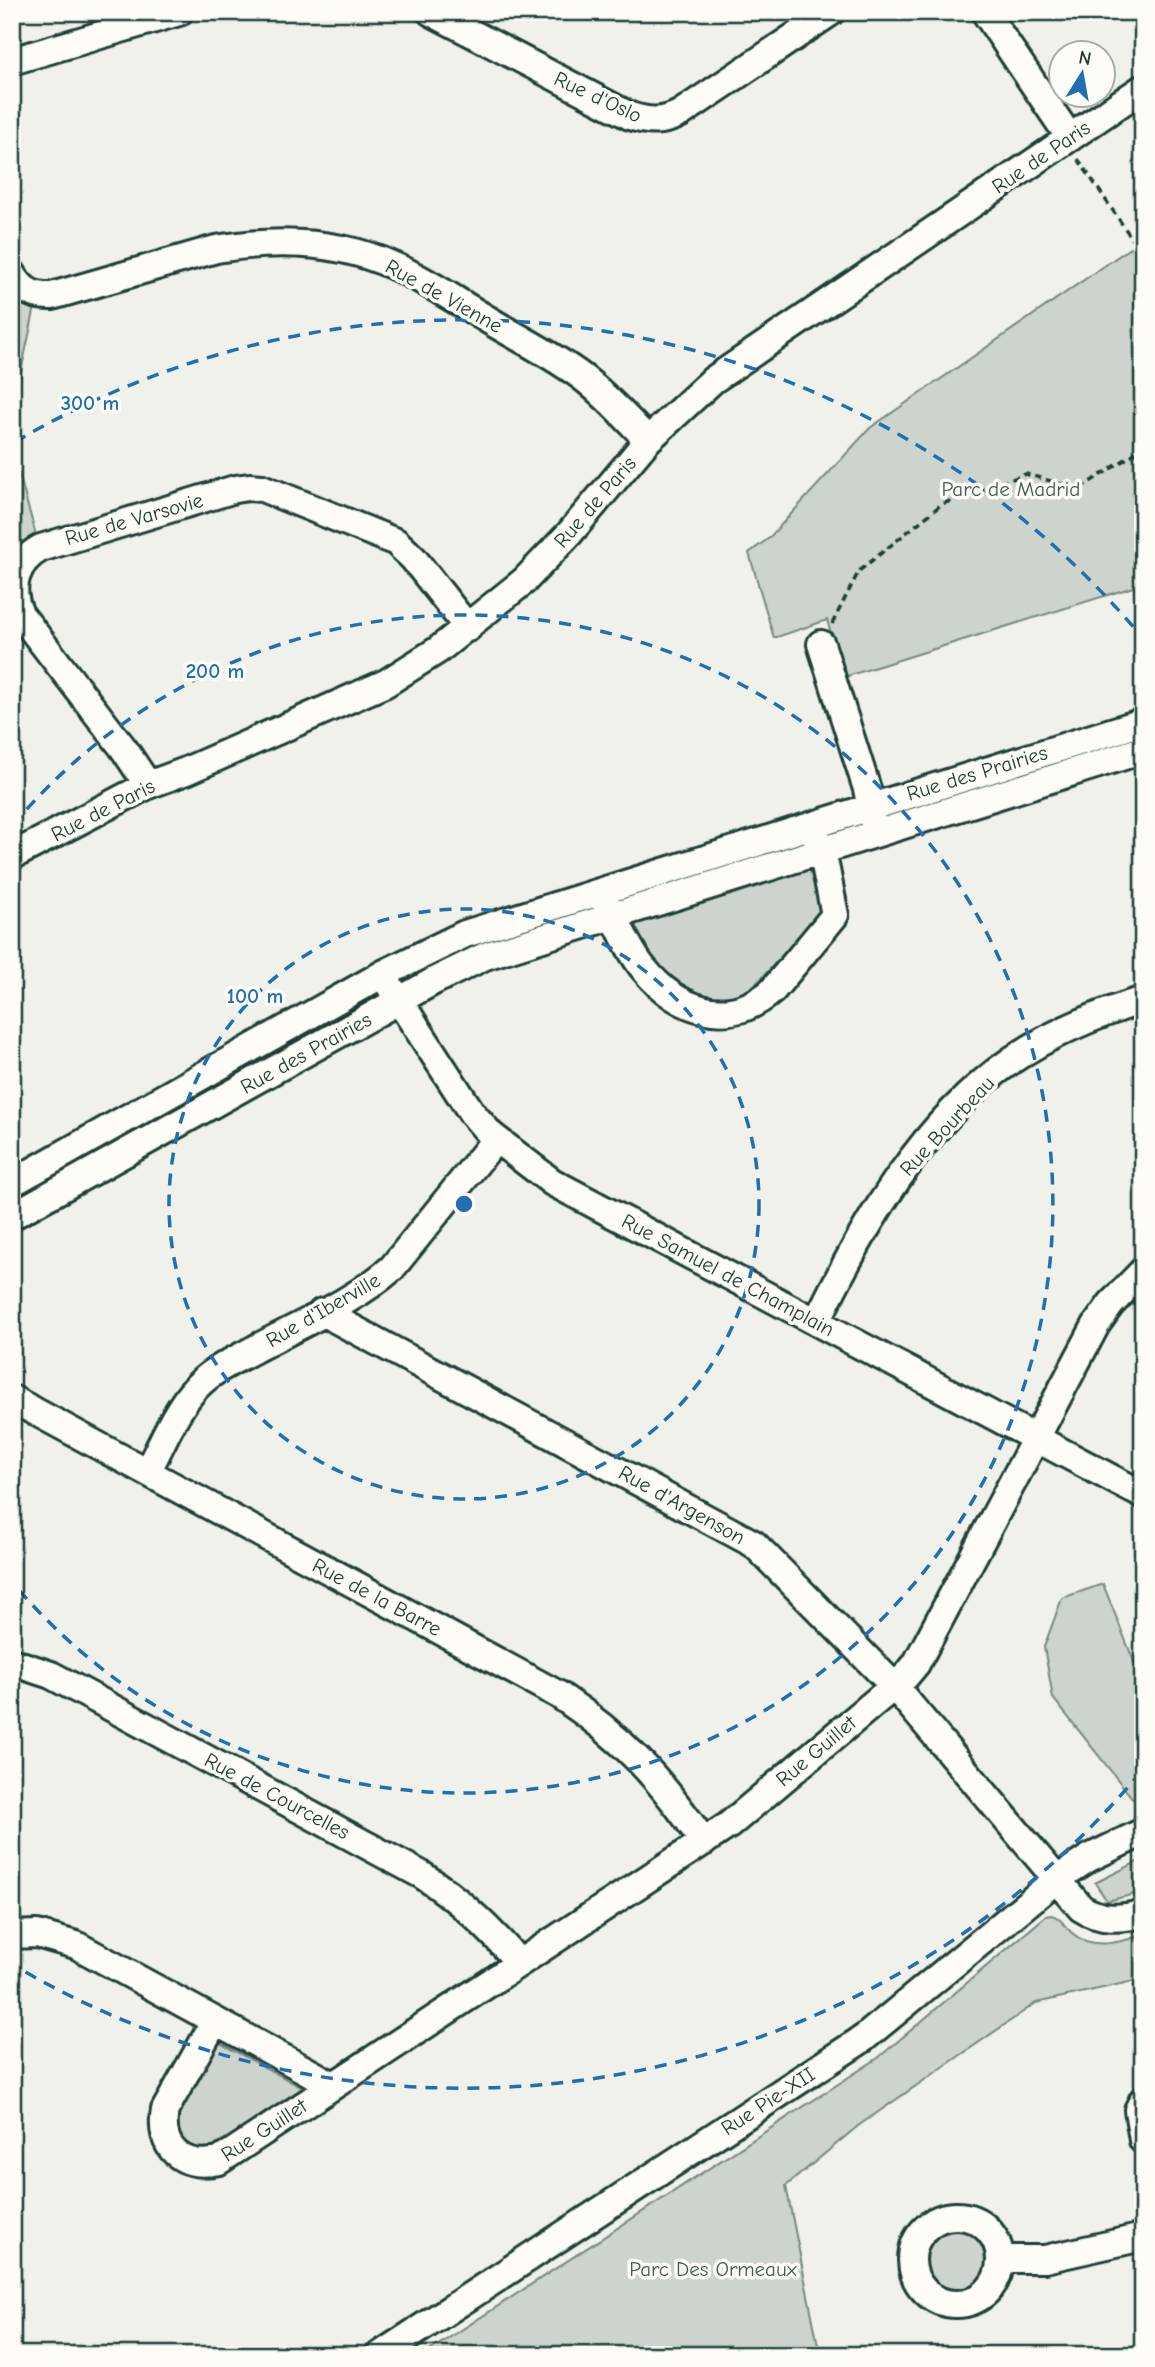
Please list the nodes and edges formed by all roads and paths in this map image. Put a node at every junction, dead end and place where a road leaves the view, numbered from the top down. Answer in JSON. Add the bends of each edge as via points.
{"nodes":[{"id":1,"x":179,"y":12,"type":"edge"},
{"id":2,"x":430,"y":12,"type":"edge"},
{"id":3,"x":831,"y":12,"type":"edge"},
{"id":4,"x":985,"y":12,"type":"edge"},
{"id":5,"x":12,"y":61,"type":"edge"},
{"id":6,"x":1143,"y":88,"type":"edge"},
{"id":7,"x":1070,"y":138,"type":"junction"},
{"id":8,"x":1143,"y":255,"type":"edge"},
{"id":9,"x":12,"y":273,"type":"edge"},
{"id":10,"x":648,"y":440,"type":"junction"},
{"id":11,"x":1143,"y":448,"type":"edge"},
{"id":12,"x":468,"y":628,"type":"junction"},
{"id":13,"x":821,"y":644,"type":"joint"},
{"id":14,"x":1143,"y":722,"type":"edge"},
{"id":15,"x":1143,"y":750,"type":"edge"},
{"id":16,"x":148,"y":785,"type":"junction"},
{"id":17,"x":870,"y":806,"type":"junction"},
{"id":18,"x":812,"y":825,"type":"junction"},
{"id":19,"x":876,"y":833,"type":"junction"},
{"id":20,"x":820,"y":851,"type":"junction"},
{"id":21,"x":12,"y":856,"type":"edge"},
{"id":22,"x":604,"y":891,"type":"junction"},
{"id":23,"x":612,"y":917,"type":"junction"},
{"id":24,"x":383,"y":974,"type":"junction"},
{"id":25,"x":1143,"y":1000,"type":"edge"},
{"id":26,"x":399,"y":1001,"type":"junction"},
{"id":27,"x":496,"y":1139,"type":"junction"},
{"id":28,"x":12,"y":1183,"type":"edge"},
{"id":29,"x":12,"y":1216,"type":"edge"},
{"id":30,"x":1143,"y":1271,"type":"edge"},
{"id":31,"x":322,"y":1312,"type":"junction"},
{"id":32,"x":817,"y":1321,"type":"junction"},
{"id":33,"x":12,"y":1399,"type":"edge"},
{"id":34,"x":1036,"y":1438,"type":"junction"},
{"id":35,"x":146,"y":1472,"type":"junction"},
{"id":36,"x":1143,"y":1495,"type":"edge"},
{"id":37,"x":12,"y":1662,"type":"edge"},
{"id":38,"x":894,"y":1686,"type":"junction"},
{"id":39,"x":1143,"y":1832,"type":"edge"},
{"id":40,"x":704,"y":1842,"type":"junction"},
{"id":41,"x":1057,"y":1879,"type":"junction"},
{"id":42,"x":1143,"y":1914,"type":"edge"},
{"id":43,"x":12,"y":1935,"type":"edge"},
{"id":44,"x":519,"y":1963,"type":"junction"},
{"id":45,"x":215,"y":2021,"type":"junction"},
{"id":46,"x":333,"y":2085,"type":"junction"},
{"id":47,"x":1143,"y":2100,"type":"edge"},
{"id":48,"x":1143,"y":2140,"type":"edge"},
{"id":49,"x":1143,"y":2237,"type":"edge"},
{"id":50,"x":1001,"y":2259,"type":"dead end"},
{"id":51,"x":380,"y":2355,"type":"edge"}],
"edges":[{"from":1,"to":5,"type":"street"},
{"from":2,"to":3,"type":"street","name":"Rue d'Oslo","via":[[618,110],[653,122],[681,113]]},
{"from":4,"to":7,"type":"street"},
{"from":6,"to":7,"type":"street","name":"Rue de Paris"},
{"from":7,"to":8,"type":"path","via":[[1073,153]]},
{"from":7,"to":10,"type":"street","name":"Rue de Paris","via":[[742,360]]},
{"from":9,"to":10,"type":"street","name":"Rue de Vienne","via":[[30,293],[52,296],[216,248],[291,242],[343,249],[401,269],[563,364],[601,393]]},
{"from":10,"to":12,"type":"street","name":"Rue de Paris","via":[[524,582]]},
{"from":11,"to":13,"type":"path","via":[[1079,489],[1026,474],[942,504],[859,570]]},
{"from":12,"to":16,"type":"street","name":"Rue de Paris","via":[[386,683]]},
{"from":12,"to":16,"type":"street","name":"Rue de Varsovie","via":[[396,542],[262,488],[236,489],[41,548],[25,559],[16,577],[13,596],[20,614]]},
{"from":13,"to":17,"type":"street"},
{"from":14,"to":17,"type":"street","name":"Rue des Prairies"},
{"from":15,"to":19,"type":"street","name":"Rue des Prairies"},
{"from":16,"to":21,"type":"street","name":"Rue de Paris"},
{"from":17,"to":18,"type":"street","name":"Rue des Prairies"},
{"from":17,"to":19,"type":"street"},
{"from":18,"to":20,"type":"street"},
{"from":18,"to":22,"type":"street","name":"Rue des Prairies"},
{"from":19,"to":20,"type":"street","name":"Rue des Prairies"},
{"from":20,"to":23,"type":"street","name":"Rue des Prairies"},
{"from":20,"to":23,"type":"street","via":[[835,915],[772,991],[739,1009],[705,1011],[673,995],[644,970]]},
{"from":22,"to":23,"type":"street"},
{"from":22,"to":24,"type":"street","name":"Rue des Prairies","via":[[465,934]]},
{"from":23,"to":26,"type":"street","name":"Rue des Prairies","via":[[485,956]]},
{"from":24,"to":26,"type":"street","name":"Rue Samuel de Champlain"},
{"from":24,"to":28,"type":"street","name":"Rue des Prairies"},
{"from":25,"to":32,"type":"street","name":"Rue Bourbeau","via":[[1038,1044],[964,1100],[884,1197]]},
{"from":26,"to":27,"type":"street","name":"Rue Samuel de Champlain","via":[[464,1104]]},
{"from":26,"to":29,"type":"street","name":"Rue des Prairies"},
{"from":27,"to":31,"type":"street","name":"Rue d'Iberville","via":[[392,1268]]},
{"from":27,"to":32,"type":"street","name":"Rue Samuel de Champlain","via":[[571,1193]]},
{"from":30,"to":34,"type":"street","name":"Rue Guillet","via":[[1096,1325]]},
{"from":31,"to":35,"type":"street","name":"Rue d'Iberville","via":[[202,1382]]},
{"from":31,"to":38,"type":"street","name":"Rue d'Argenson","via":[[754,1544]]},
{"from":32,"to":34,"type":"street","name":"Rue Samuel de Champlain"},
{"from":33,"to":35,"type":"street","name":"Rue de la Barre"},
{"from":34,"to":36,"type":"street","name":"Rue Samuel de Champlain"},
{"from":34,"to":38,"type":"street","name":"Rue Guillet","via":[[916,1664]]},
{"from":35,"to":40,"type":"street","name":"Rue de la Barre","via":[[569,1702],[634,1753],[663,1784]]},
{"from":37,"to":44,"type":"street","name":"Rue de Courcelles","via":[[51,1675],[422,1875],[486,1925]]},
{"from":38,"to":40,"type":"street","name":"Rue Guillet"},
{"from":38,"to":41,"type":"street","name":"Rue d'Argenson"},
{"from":39,"to":41,"type":"street","name":"Rue Pie-XII"},
{"from":40,"to":44,"type":"street","name":"Rue Guillet"},
{"from":41,"to":42,"type":"street","name":"Rue d'Argenson","via":[[1089,1913],[1114,1919]]},
{"from":41,"to":51,"type":"street","name":"Rue Pie-XII","via":[[864,2038]]},
{"from":43,"to":45,"type":"street","name":"Rue Guillet","via":[[37,1934],[76,1945]]},
{"from":44,"to":46,"type":"street","name":"Rue Guillet"},
{"from":45,"to":46,"type":"street","name":"Rue Guillet"},
{"from":45,"to":46,"type":"street","name":"Rue Guillet","via":[[165,2110],[164,2136],[179,2157],[192,2163],[219,2161]]},
{"from":47,"to":48,"type":"street","via":[[1138,2109]]},
{"from":49,"to":50,"type":"street","via":[[1045,2259]]}]}
